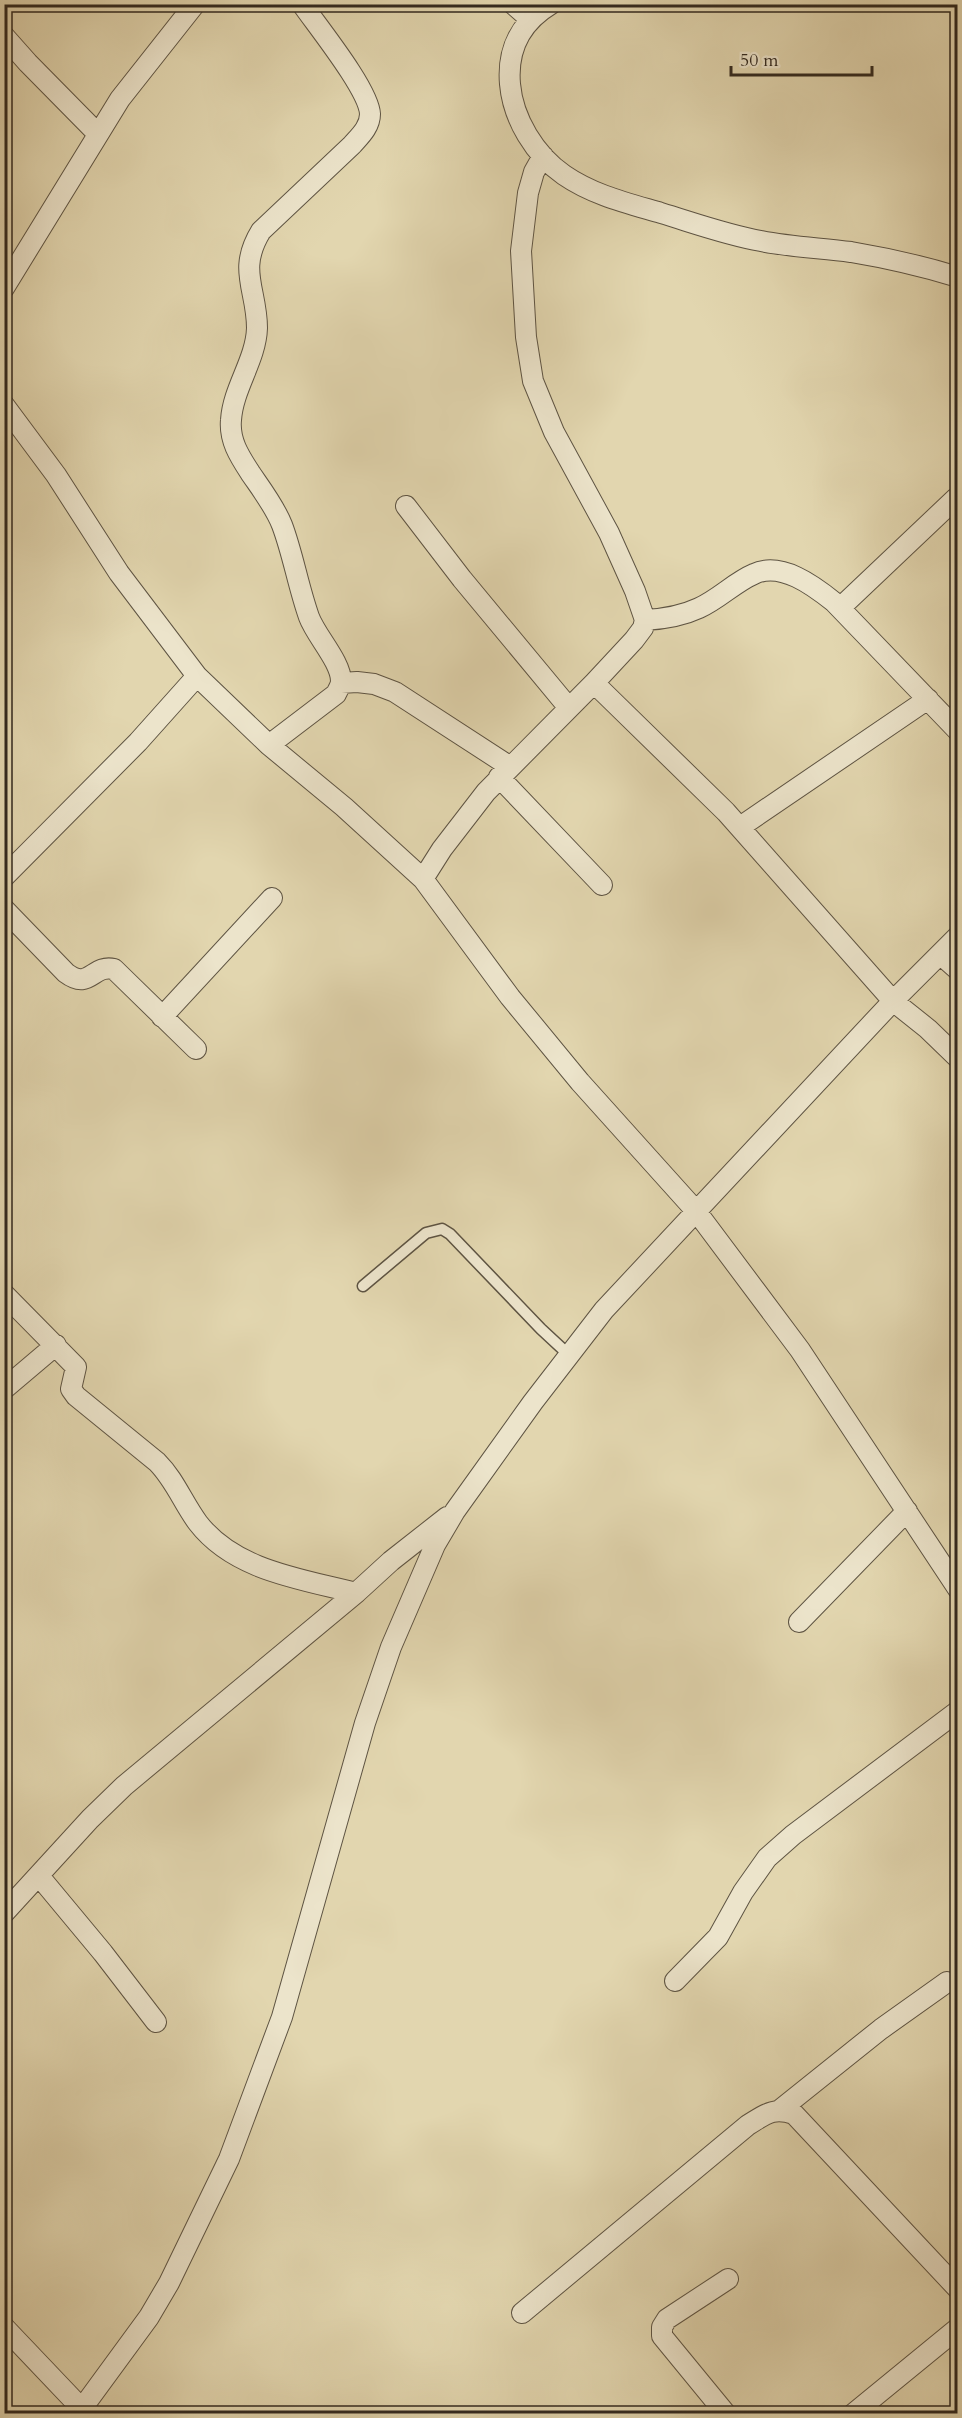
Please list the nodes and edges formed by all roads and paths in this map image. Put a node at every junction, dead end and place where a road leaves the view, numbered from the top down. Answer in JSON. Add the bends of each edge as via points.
{"nodes":[{"id":1,"x":195,"y":4,"type":"edge"},
{"id":2,"x":302,"y":4,"type":"edge"},
{"id":3,"x":513,"y":4,"type":"edge"},
{"id":4,"x":551,"y":4,"type":"edge"},
{"id":5,"x":530,"y":19,"type":"junction"},
{"id":6,"x":4,"y":36,"type":"edge"},
{"id":7,"x":98,"y":133,"type":"junction"},
{"id":8,"x":543,"y":156,"type":"junction"},
{"id":9,"x":957,"y":277,"type":"edge"},
{"id":10,"x":4,"y":288,"type":"edge"},
{"id":11,"x":4,"y":405,"type":"edge"},
{"id":12,"x":956,"y":498,"type":"edge"},
{"id":13,"x":406,"y":506,"type":"dead end"},
{"id":14,"x":840,"y":608,"type":"junction"},
{"id":15,"x":645,"y":620,"type":"junction"},
{"id":16,"x":197,"y":676,"type":"junction"},
{"id":17,"x":341,"y":683,"type":"junction"},
{"id":18,"x":594,"y":683,"type":"junction"},
{"id":19,"x":928,"y":699,"type":"junction"},
{"id":20,"x":569,"y":708,"type":"junction"},
{"id":21,"x":957,"y":730,"type":"edge"},
{"id":22,"x":269,"y":745,"type":"junction"},
{"id":23,"x":504,"y":772,"type":"junction"},
{"id":24,"x":740,"y":827,"type":"junction"},
{"id":25,"x":4,"y":877,"type":"edge"},
{"id":26,"x":423,"y":879,"type":"junction"},
{"id":27,"x":602,"y":885,"type":"dead end"},
{"id":28,"x":272,"y":898,"type":"dead end"},
{"id":29,"x":4,"y":909,"type":"edge"},
{"id":30,"x":957,"y":936,"type":"edge"},
{"id":31,"x":940,"y":954,"type":"junction"},
{"id":32,"x":957,"y":970,"type":"edge"},
{"id":33,"x":893,"y":1001,"type":"junction"},
{"id":34,"x":162,"y":1017,"type":"junction"},
{"id":35,"x":196,"y":1049,"type":"dead end"},
{"id":36,"x":957,"y":1058,"type":"edge"},
{"id":37,"x":696,"y":1211,"type":"junction"},
{"id":38,"x":363,"y":1286,"type":"dead end"},
{"id":39,"x":4,"y":1294,"type":"edge"},
{"id":40,"x":56,"y":1345,"type":"junction"},
{"id":41,"x":569,"y":1355,"type":"junction"},
{"id":42,"x":4,"y":1389,"type":"edge"},
{"id":43,"x":455,"y":1511,"type":"junction"},
{"id":44,"x":908,"y":1511,"type":"junction"},
{"id":45,"x":956,"y":1584,"type":"edge"},
{"id":46,"x":356,"y":1593,"type":"junction"},
{"id":47,"x":799,"y":1622,"type":"dead end"},
{"id":48,"x":957,"y":1711,"type":"edge"},
{"id":49,"x":39,"y":1875,"type":"junction"},
{"id":50,"x":4,"y":1913,"type":"edge"},
{"id":51,"x":675,"y":1981,"type":"dead end"},
{"id":52,"x":947,"y":1982,"type":"dead end"},
{"id":53,"x":156,"y":2022,"type":"dead end"},
{"id":54,"x":781,"y":2109,"type":"junction"},
{"id":55,"x":728,"y":2279,"type":"dead end"},
{"id":56,"x":957,"y":2289,"type":"edge"},
{"id":57,"x":522,"y":2313,"type":"dead end"},
{"id":58,"x":4,"y":2327,"type":"edge"},
{"id":59,"x":957,"y":2328,"type":"edge"},
{"id":60,"x":80,"y":2411,"type":"edge"},
{"id":61,"x":726,"y":2414,"type":"edge"},
{"id":62,"x":853,"y":2414,"type":"edge"}],
"edges":[{"from":1,"to":7,"type":"street"},
{"from":2,"to":17,"type":"street","via":[[369,104],[370,117],[366,130],[275,216],[252,246],[249,266],[257,331],[233,404],[231,438],[281,522],[309,617],[338,669]]},
{"from":3,"to":5,"type":"street"},
{"from":4,"to":5,"type":"street"},
{"from":5,"to":8,"type":"street","via":[[512,52],[510,80],[523,129]]},
{"from":6,"to":7,"type":"street"},
{"from":7,"to":10,"type":"street"},
{"from":8,"to":9,"type":"street","via":[[562,174],[590,190],[706,228],[761,241],[907,263]]},
{"from":8,"to":15,"type":"street","via":[[528,194],[521,250],[525,327],[533,381],[554,432],[609,533]]},
{"from":11,"to":16,"type":"street","via":[[56,475],[119,573]]},
{"from":12,"to":14,"type":"street"},
{"from":13,"to":20,"type":"street"},
{"from":14,"to":15,"type":"street","via":[[796,577],[767,570],[745,579],[700,608]]},
{"from":14,"to":19,"type":"street"},
{"from":15,"to":18,"type":"street","via":[[634,640]]},
{"from":16,"to":22,"type":"street"},
{"from":16,"to":25,"type":"street","via":[[138,742]]},
{"from":17,"to":22,"type":"street","via":[[336,694]]},
{"from":17,"to":23,"type":"street","via":[[374,684],[395,692]]},
{"from":18,"to":20,"type":"street"},
{"from":18,"to":24,"type":"street"},
{"from":19,"to":21,"type":"street"},
{"from":19,"to":24,"type":"street"},
{"from":20,"to":23,"type":"street"},
{"from":22,"to":26,"type":"street"},
{"from":23,"to":26,"type":"street"},
{"from":23,"to":27,"type":"street"},
{"from":24,"to":33,"type":"street"},
{"from":26,"to":37,"type":"street","via":[[510,997]]},
{"from":28,"to":34,"type":"street"},
{"from":29,"to":34,"type":"street","via":[[66,974],[82,981],[101,969],[114,969]]},
{"from":30,"to":31,"type":"street"},
{"from":31,"to":32,"type":"street"},
{"from":31,"to":33,"type":"street"},
{"from":33,"to":36,"type":"street"},
{"from":33,"to":37,"type":"street"},
{"from":34,"to":35,"type":"street"},
{"from":37,"to":41,"type":"street","via":[[604,1310]]},
{"from":37,"to":44,"type":"street","via":[[800,1350]]},
{"from":38,"to":41,"type":"lane","via":[[426,1233],[442,1229]]},
{"from":39,"to":40,"type":"street"},
{"from":40,"to":42,"type":"street"},
{"from":40,"to":46,"type":"street","via":[[76,1367],[71,1389],[76,1396],[168,1473],[199,1524],[233,1555],[289,1576]]},
{"from":41,"to":43,"type":"street"},
{"from":43,"to":46,"type":"street"},
{"from":43,"to":60,"type":"street","via":[[435,1545],[391,1647],[365,1723],[282,2017],[229,2159],[149,2317]]},
{"from":44,"to":45,"type":"street"},
{"from":44,"to":47,"type":"street"},
{"from":46,"to":49,"type":"street","via":[[124,1786]]},
{"from":48,"to":51,"type":"street","via":[[767,1858],[718,1937]]},
{"from":49,"to":50,"type":"street"},
{"from":49,"to":53,"type":"street"},
{"from":52,"to":54,"type":"street"},
{"from":54,"to":56,"type":"street","via":[[794,2114]]},
{"from":54,"to":57,"type":"street","via":[[748,2125]]},
{"from":55,"to":61,"type":"street","via":[[667,2319],[662,2327],[662,2336]]},
{"from":58,"to":60,"type":"street"},
{"from":59,"to":62,"type":"street"}]}
